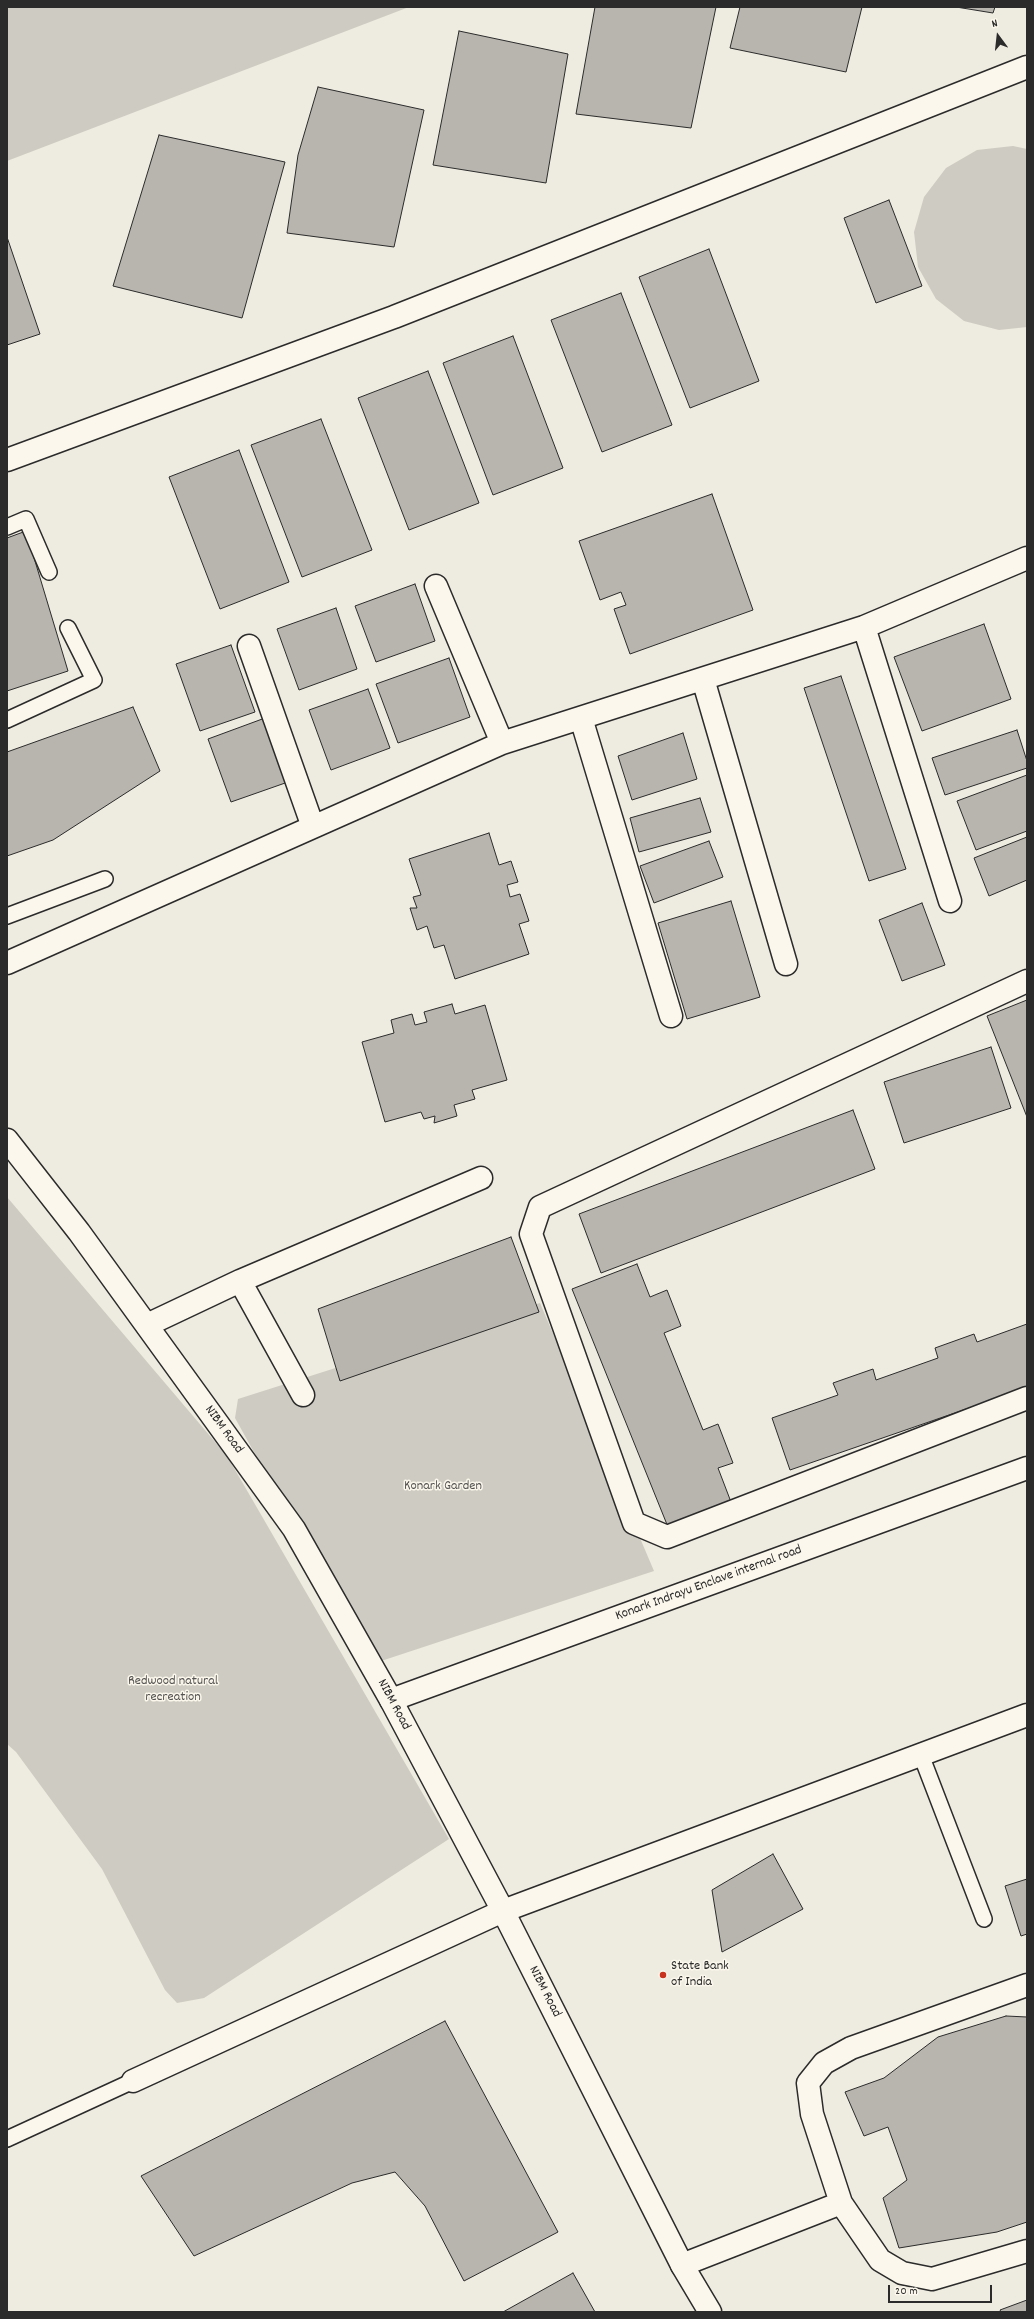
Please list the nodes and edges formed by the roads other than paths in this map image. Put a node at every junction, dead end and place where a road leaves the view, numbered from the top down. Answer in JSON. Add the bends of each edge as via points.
{"nodes":[{"id":1,"x":1027,"y":67,"type":"edge"},
{"id":2,"x":7,"y":460,"type":"edge"},
{"id":3,"x":7,"y":527,"type":"edge"},
{"id":4,"x":1027,"y":558,"type":"edge"},
{"id":5,"x":49,"y":572,"type":"dead end"},
{"id":6,"x":436,"y":586,"type":"dead end"},
{"id":7,"x":864,"y":627,"type":"junction"},
{"id":8,"x":68,"y":628,"type":"dead end"},
{"id":9,"x":249,"y":646,"type":"dead end"},
{"id":10,"x":703,"y":679,"type":"junction"},
{"id":11,"x":581,"y":718,"type":"junction"},
{"id":12,"x":7,"y":720,"type":"edge"},
{"id":13,"x":502,"y":743,"type":"junction"},
{"id":14,"x":313,"y":827,"type":"junction"},
{"id":15,"x":105,"y":879,"type":"dead end"},
{"id":16,"x":950,"y":901,"type":"dead end"},
{"id":17,"x":7,"y":916,"type":"edge"},
{"id":18,"x":7,"y":963,"type":"edge"},
{"id":19,"x":786,"y":964,"type":"dead end"},
{"id":20,"x":1027,"y":981,"type":"edge"},
{"id":21,"x":671,"y":1016,"type":"dead end"},
{"id":22,"x":7,"y":1140,"type":"edge"},
{"id":23,"x":481,"y":1178,"type":"dead end"},
{"id":24,"x":240,"y":1281,"type":"junction"},
{"id":25,"x":147,"y":1325,"type":"junction"},
{"id":26,"x":303,"y":1395,"type":"dead end"},
{"id":27,"x":1027,"y":1398,"type":"edge"},
{"id":28,"x":1027,"y":1468,"type":"edge"},
{"id":29,"x":391,"y":1700,"type":"junction"},
{"id":30,"x":1027,"y":1715,"type":"edge"},
{"id":31,"x":921,"y":1755,"type":"junction"},
{"id":32,"x":503,"y":1911,"type":"junction"},
{"id":33,"x":984,"y":1919,"type":"dead end"},
{"id":34,"x":1027,"y":1985,"type":"edge"},
{"id":35,"x":132,"y":2081,"type":"joint"},
{"id":36,"x":7,"y":2139,"type":"edge"},
{"id":37,"x":841,"y":2203,"type":"junction"},
{"id":38,"x":1027,"y":2251,"type":"edge"},
{"id":39,"x":682,"y":2265,"type":"junction"},
{"id":40,"x":710,"y":2312,"type":"edge"}],
"edges":[{"from":1,"to":2,"type":"street","via":[[394,317]]},
{"from":3,"to":5,"type":"lane","via":[[26,519]]},
{"from":4,"to":7,"type":"street"},
{"from":6,"to":13,"type":"street"},
{"from":7,"to":10,"type":"street"},
{"from":7,"to":16,"type":"street"},
{"from":8,"to":12,"type":"lane","via":[[94,680]]},
{"from":9,"to":14,"type":"street"},
{"from":10,"to":11,"type":"street"},
{"from":10,"to":19,"type":"street"},
{"from":11,"to":13,"type":"street"},
{"from":11,"to":21,"type":"street"},
{"from":13,"to":14,"type":"street"},
{"from":14,"to":18,"type":"street"},
{"from":15,"to":17,"type":"lane"},
{"from":20,"to":27,"type":"street","via":[[540,1207],[531,1234],[634,1523],[668,1537]]},
{"from":22,"to":25,"type":"street","name":"NIBM Road"},
{"from":23,"to":24,"type":"street"},
{"from":24,"to":25,"type":"street"},
{"from":24,"to":26,"type":"street"},
{"from":25,"to":29,"type":"street","name":"NIBM Road","via":[[294,1529]]},
{"from":28,"to":29,"type":"street","name":"Konark Indrayu Enclave internal road"},
{"from":29,"to":32,"type":"street","name":"NIBM Road"},
{"from":30,"to":31,"type":"street"},
{"from":31,"to":32,"type":"street"},
{"from":31,"to":33,"type":"lane"},
{"from":32,"to":35,"type":"street"},
{"from":32,"to":39,"type":"street","name":"NIBM Road"},
{"from":34,"to":37,"type":"street","via":[[851,2048],[824,2063],[808,2083],[812,2114]]},
{"from":35,"to":36,"type":"lane"},
{"from":37,"to":38,"type":"street","via":[[880,2260],[902,2273],[932,2279]]},
{"from":37,"to":39,"type":"street"},
{"from":39,"to":40,"type":"street","name":"NIBM Road"}]}
